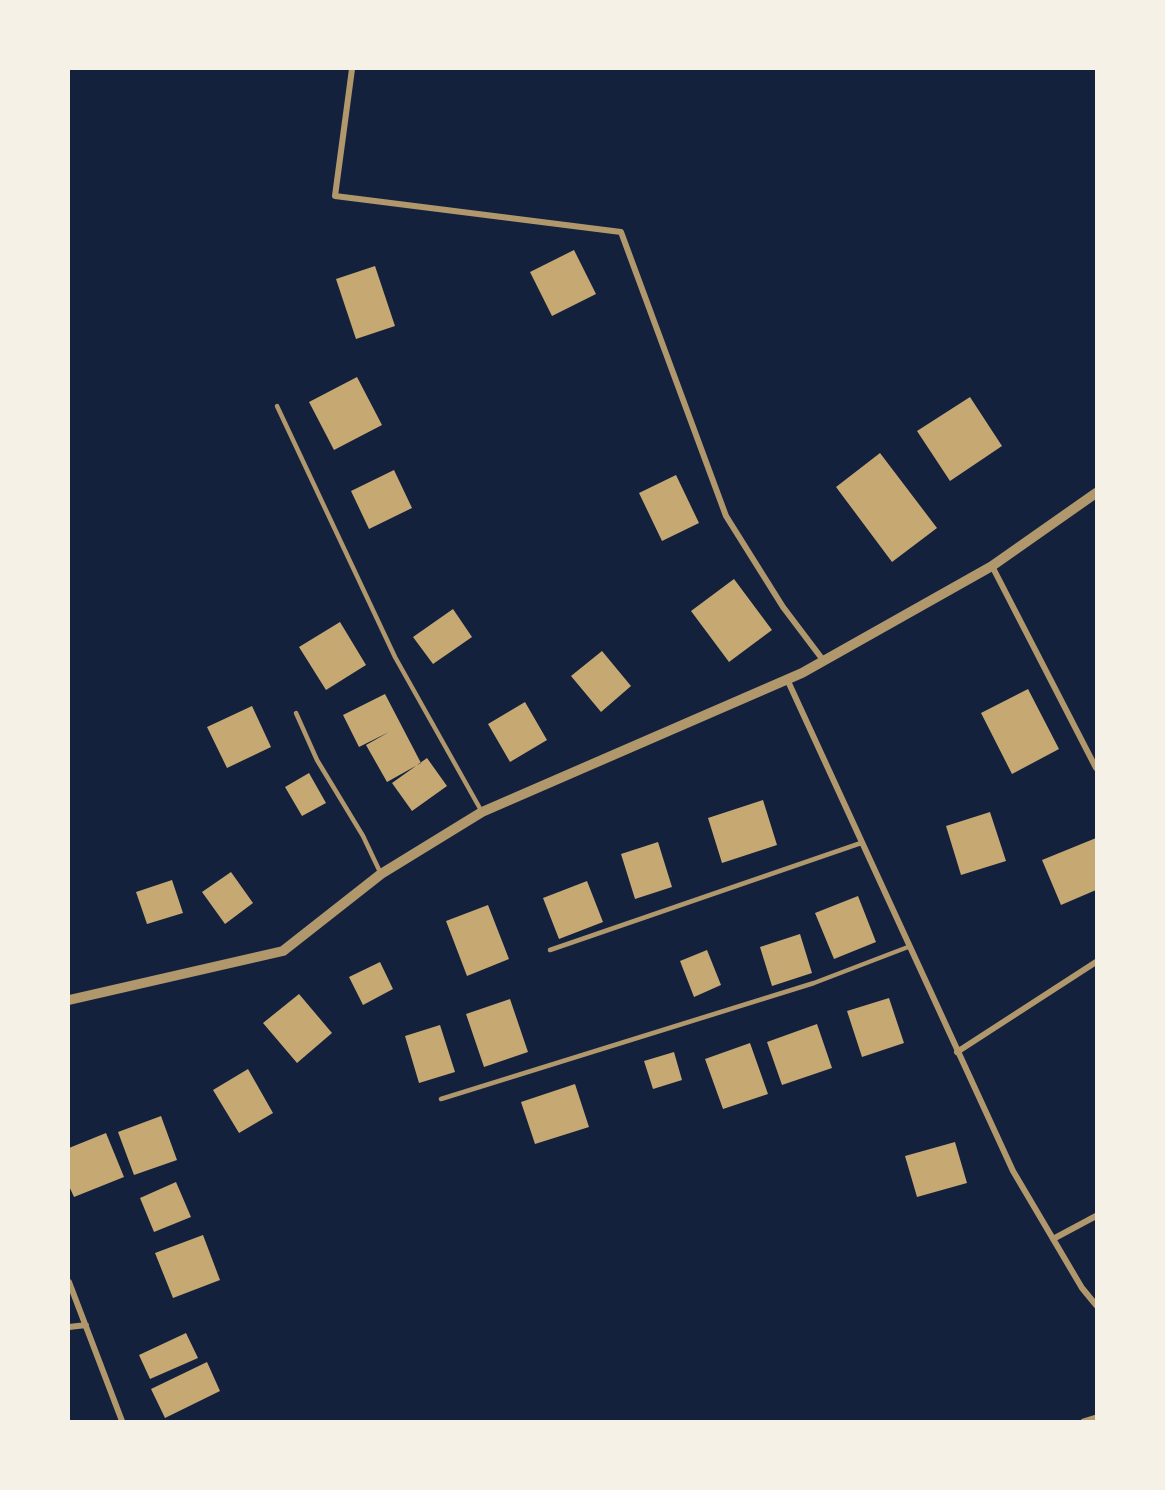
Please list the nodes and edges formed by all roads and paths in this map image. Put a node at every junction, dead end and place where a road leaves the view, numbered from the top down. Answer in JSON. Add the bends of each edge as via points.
{"nodes":[{"id":1,"x":352,"y":69,"type":"edge"},
{"id":2,"x":277,"y":406,"type":"dead end"},
{"id":3,"x":1096,"y":493,"type":"edge"},
{"id":4,"x":992,"y":566,"type":"junction"},
{"id":5,"x":823,"y":660,"type":"junction"},
{"id":6,"x":786,"y":678,"type":"junction"},
{"id":7,"x":296,"y":713,"type":"dead end"},
{"id":8,"x":1096,"y":768,"type":"edge"},
{"id":9,"x":482,"y":812,"type":"junction"},
{"id":10,"x":861,"y":843,"type":"junction"},
{"id":11,"x":381,"y":874,"type":"junction"},
{"id":12,"x":908,"y":947,"type":"junction"},
{"id":13,"x":550,"y":950,"type":"dead end"},
{"id":14,"x":1096,"y":962,"type":"edge"},
{"id":15,"x":69,"y":1000,"type":"edge"},
{"id":16,"x":957,"y":1052,"type":"junction"},
{"id":17,"x":441,"y":1099,"type":"dead end"},
{"id":18,"x":1096,"y":1216,"type":"edge"},
{"id":19,"x":1053,"y":1239,"type":"junction"},
{"id":20,"x":69,"y":1282,"type":"edge"},
{"id":21,"x":1096,"y":1305,"type":"edge"},
{"id":22,"x":86,"y":1325,"type":"junction"},
{"id":23,"x":69,"y":1327,"type":"edge"},
{"id":24,"x":1096,"y":1417,"type":"edge"},
{"id":25,"x":122,"y":1421,"type":"edge"},
{"id":26,"x":1083,"y":1421,"type":"edge"}],
"edges":[{"from":1,"to":5,"type":"street","via":[[334,196],[621,232],[726,516],[783,607]]},
{"from":2,"to":9,"type":"lane","via":[[395,657]]},
{"from":3,"to":4,"type":"street"},
{"from":4,"to":5,"type":"street"},
{"from":4,"to":8,"type":"street"},
{"from":5,"to":6,"type":"street"},
{"from":6,"to":9,"type":"street"},
{"from":6,"to":10,"type":"street"},
{"from":7,"to":11,"type":"lane","via":[[317,760]]},
{"from":9,"to":11,"type":"street"},
{"from":10,"to":12,"type":"street"},
{"from":10,"to":13,"type":"lane"},
{"from":11,"to":15,"type":"street","via":[[283,951]]},
{"from":12,"to":16,"type":"street"},
{"from":12,"to":17,"type":"lane","via":[[814,983]]},
{"from":14,"to":16,"type":"street"},
{"from":16,"to":19,"type":"street","via":[[1013,1171]]},
{"from":18,"to":19,"type":"street"},
{"from":19,"to":21,"type":"street"},
{"from":20,"to":22,"type":"street"},
{"from":22,"to":23,"type":"street"},
{"from":22,"to":25,"type":"street"},
{"from":24,"to":26,"type":"lane"}]}
